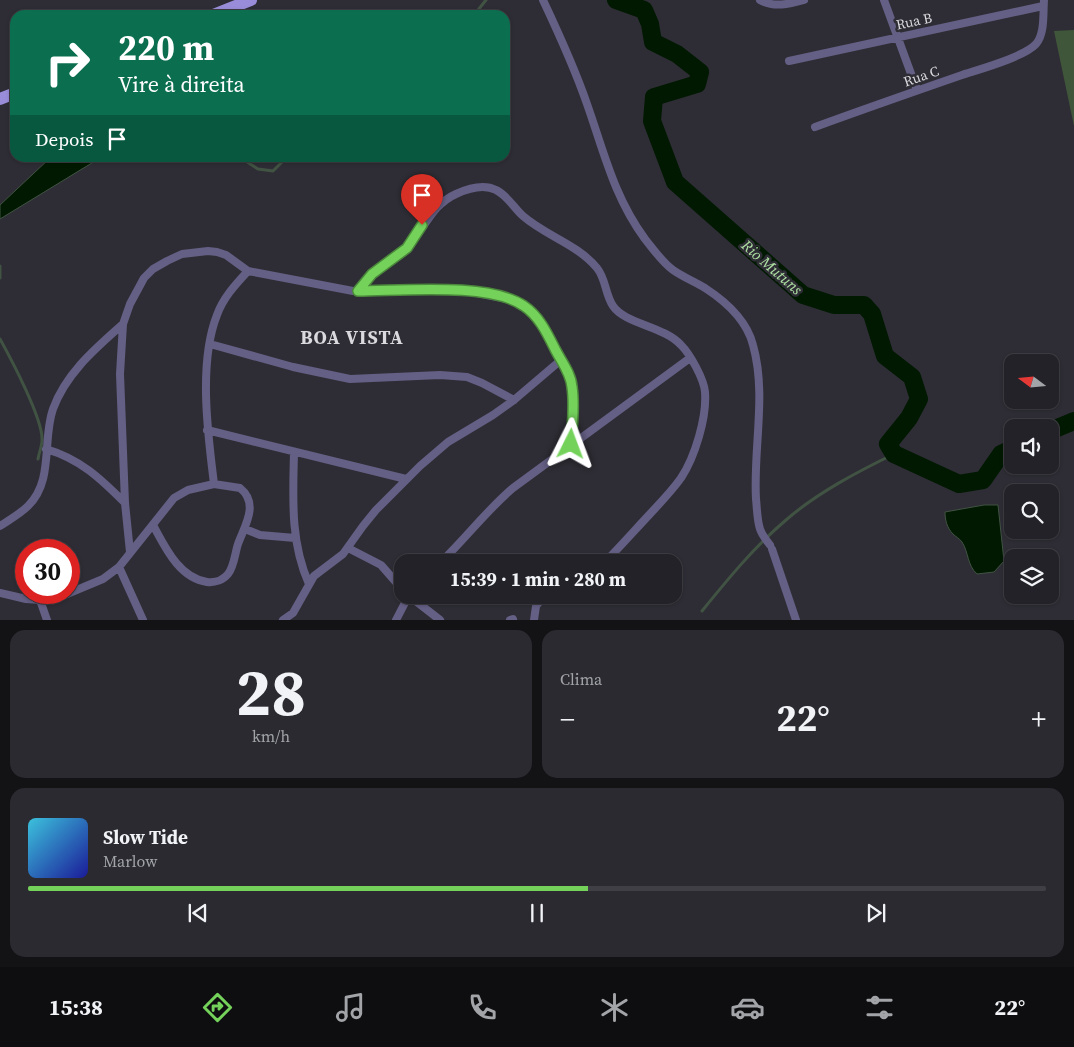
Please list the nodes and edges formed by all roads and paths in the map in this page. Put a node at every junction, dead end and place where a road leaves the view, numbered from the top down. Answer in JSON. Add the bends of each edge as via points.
{"nodes":[{"id":1,"x":252,"y":0,"type":"edge"},
{"id":2,"x":543,"y":0,"type":"edge"},
{"id":3,"x":760,"y":0,"type":"edge"},
{"id":4,"x":804,"y":0,"type":"edge"},
{"id":5,"x":884,"y":0,"type":"edge"},
{"id":6,"x":1044,"y":3,"type":"edge"},
{"id":7,"x":226,"y":10,"type":"edge"},
{"id":8,"x":897,"y":37,"type":"junction"},
{"id":9,"x":790,"y":61,"type":"dead end"},
{"id":10,"x":917,"y":90,"type":"junction"},
{"id":11,"x":815,"y":126,"type":"dead end"},
{"id":12,"x":248,"y":271,"type":"junction"},
{"id":13,"x":358,"y":291,"type":"junction"},
{"id":14,"x":123,"y":324,"type":"junction"},
{"id":15,"x":210,"y":344,"type":"junction"},
{"id":16,"x":690,"y":358,"type":"junction"},
{"id":17,"x":561,"y":360,"type":"junction"},
{"id":18,"x":514,"y":400,"type":"junction"},
{"id":19,"x":208,"y":430,"type":"junction"},
{"id":20,"x":571,"y":444,"type":"junction"},
{"id":21,"x":46,"y":449,"type":"junction"},
{"id":22,"x":294,"y":452,"type":"junction"},
{"id":23,"x":406,"y":479,"type":"junction"},
{"id":24,"x":214,"y":484,"type":"junction"},
{"id":25,"x":125,"y":503,"type":"junction"},
{"id":26,"x":153,"y":525,"type":"junction"},
{"id":27,"x":0,"y":526,"type":"edge"},
{"id":28,"x":245,"y":529,"type":"junction"},
{"id":29,"x":295,"y":538,"type":"junction"},
{"id":30,"x":348,"y":548,"type":"junction"},
{"id":31,"x":130,"y":552,"type":"junction"},
{"id":32,"x":448,"y":554,"type":"edge"},
{"id":33,"x":612,"y":554,"type":"edge"},
{"id":34,"x":120,"y":566,"type":"junction"},
{"id":35,"x":394,"y":580,"type":"edge"},
{"id":36,"x":309,"y":584,"type":"junction"},
{"id":37,"x":80,"y":589,"type":"edge"},
{"id":38,"x":0,"y":593,"type":"edge"},
{"id":39,"x":15,"y":596,"type":"edge"},
{"id":40,"x":41,"y":604,"type":"edge"},
{"id":41,"x":404,"y":604,"type":"edge"},
{"id":42,"x":420,"y":604,"type":"edge"},
{"id":43,"x":538,"y":604,"type":"edge"},
{"id":44,"x":47,"y":620,"type":"edge"},
{"id":45,"x":143,"y":620,"type":"edge"},
{"id":46,"x":283,"y":620,"type":"edge"},
{"id":47,"x":396,"y":620,"type":"edge"},
{"id":48,"x":440,"y":620,"type":"edge"},
{"id":49,"x":534,"y":620,"type":"edge"},
{"id":50,"x":796,"y":620,"type":"edge"}],
"edges":[{"from":1,"to":7,"type":"main road"},
{"from":2,"to":50,"type":"street","via":[[587,103],[613,182],[632,220],[665,263],[721,300],[749,332],[758,366],[755,480],[760,528],[771,547]]},
{"from":3,"to":4,"type":"street","via":[[779,5]]},
{"from":5,"to":8,"type":"street"},
{"from":6,"to":8,"type":"street","name":"Rua B"},
{"from":6,"to":10,"type":"street","name":"Rua C","via":[[1040,37],[1033,47]]},
{"from":8,"to":9,"type":"street","name":"Rua B"},
{"from":8,"to":10,"type":"street"},
{"from":10,"to":11,"type":"street","name":"Rua C"},
{"from":12,"to":13,"type":"street"},
{"from":12,"to":14,"type":"street","via":[[226,255],[208,251],[182,254],[144,278]]},
{"from":12,"to":15,"type":"street","via":[[221,306]]},
{"from":13,"to":16,"type":"street","via":[[372,274],[407,248],[444,201],[474,188],[491,188],[501,193],[537,226],[587,257],[602,275],[616,309],[670,335]]},
{"from":13,"to":17,"type":"street","via":[[462,290],[512,300],[533,313]]},
{"from":14,"to":21,"type":"street","via":[[92,351],[68,381],[54,407]]},
{"from":14,"to":25,"type":"street","via":[[120,374]]},
{"from":15,"to":18,"type":"street","via":[[350,379],[467,377]]},
{"from":15,"to":19,"type":"street"},
{"from":16,"to":20,"type":"street"},
{"from":16,"to":33,"type":"street","via":[[705,390],[698,441],[682,476],[670,492]]},
{"from":17,"to":18,"type":"street"},
{"from":17,"to":20,"type":"street","via":[[571,379]]},
{"from":18,"to":23,"type":"street","via":[[448,442]]},
{"from":19,"to":22,"type":"street"},
{"from":19,"to":24,"type":"street"},
{"from":20,"to":32,"type":"street","via":[[498,500]]},
{"from":21,"to":25,"type":"street","via":[[87,468]]},
{"from":21,"to":27,"type":"street","via":[[41,489],[28,507]]},
{"from":22,"to":23,"type":"street"},
{"from":22,"to":29,"type":"street"},
{"from":23,"to":30,"type":"street","via":[[363,526]]},
{"from":24,"to":26,"type":"street","via":[[188,490],[174,498]]},
{"from":24,"to":28,"type":"street","via":[[236,486],[247,494],[249,508]]},
{"from":25,"to":31,"type":"street"},
{"from":26,"to":28,"type":"street","via":[[181,568],[200,580],[211,582],[224,578],[230,572]]},
{"from":26,"to":31,"type":"street"},
{"from":28,"to":29,"type":"street","via":[[263,536]]},
{"from":29,"to":36,"type":"street"},
{"from":30,"to":35,"type":"street","via":[[381,565]]},
{"from":30,"to":36,"type":"street"},
{"from":31,"to":34,"type":"street"},
{"from":34,"to":37,"type":"street","via":[[103,579]]},
{"from":34,"to":45,"type":"street"},
{"from":36,"to":46,"type":"street","via":[[293,613]]},
{"from":38,"to":39,"type":"street"},
{"from":40,"to":44,"type":"street"},
{"from":41,"to":47,"type":"street"},
{"from":42,"to":48,"type":"street"},
{"from":43,"to":49,"type":"street"}]}
